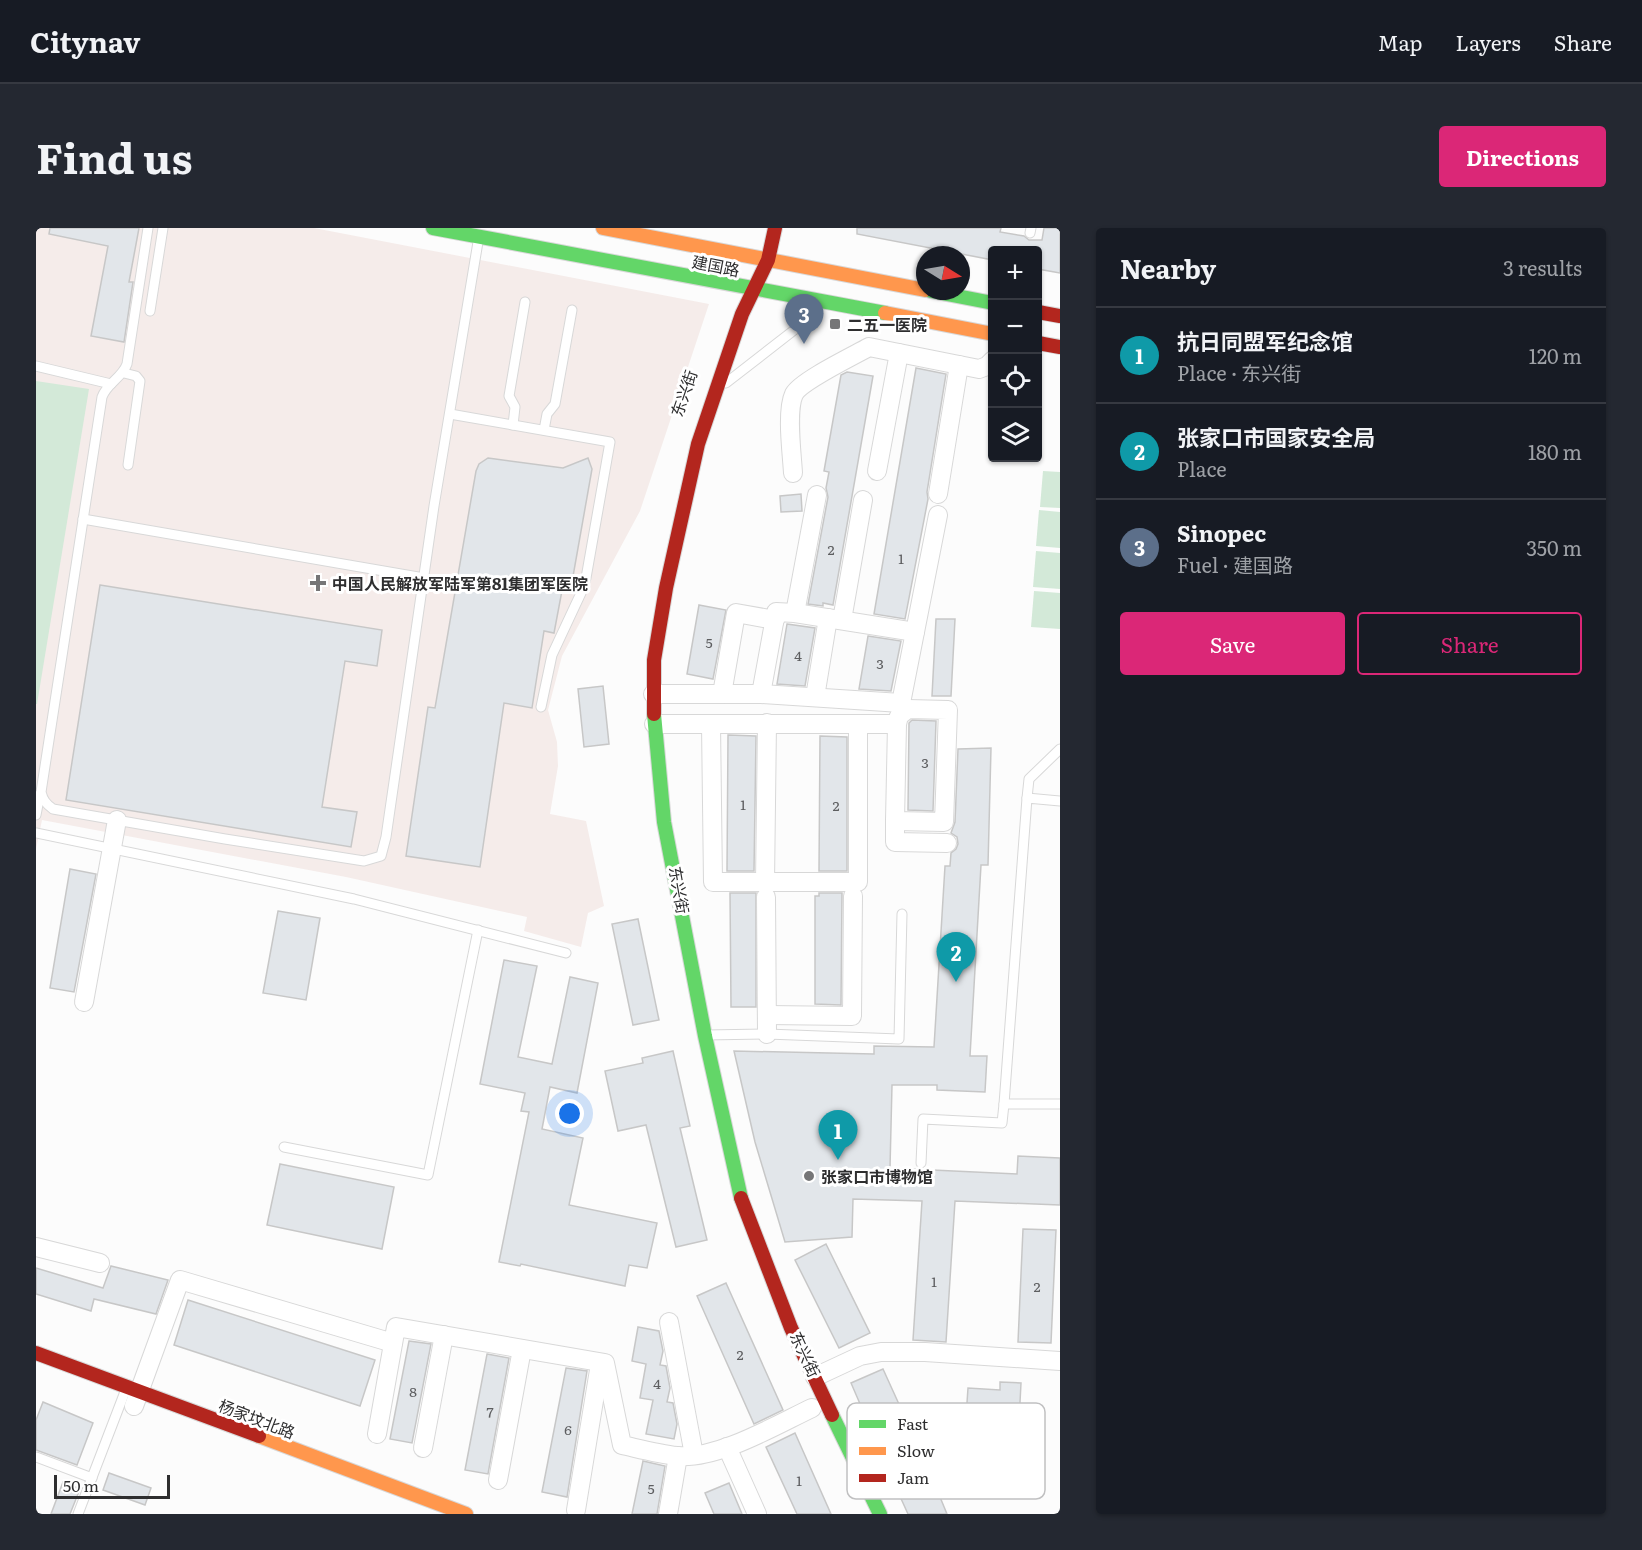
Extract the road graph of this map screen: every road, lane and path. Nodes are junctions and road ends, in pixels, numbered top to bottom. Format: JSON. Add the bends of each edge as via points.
{"nodes":[{"id":1,"x":148,"y":228,"type":"edge"},
{"id":2,"x":163,"y":228,"type":"edge"},
{"id":3,"x":433,"y":228,"type":"edge"},
{"id":4,"x":607,"y":228,"type":"edge"},
{"id":5,"x":775,"y":228,"type":"edge"},
{"id":6,"x":479,"y":237,"type":"junction"},
{"id":7,"x":768,"y":260,"type":"junction"},
{"id":8,"x":745,"y":266,"type":"junction"},
{"id":9,"x":916,"y":288,"type":"edge"},
{"id":10,"x":754,"y":289,"type":"junction"},
{"id":11,"x":807,"y":299,"type":"junction"},
{"id":12,"x":970,"y":299,"type":"edge"},
{"id":13,"x":731,"y":301,"type":"dead end"},
{"id":14,"x":525,"y":302,"type":"dead end"},
{"id":15,"x":988,"y":302,"type":"edge"},
{"id":16,"x":150,"y":310,"type":"dead end"},
{"id":17,"x":572,"y":310,"type":"dead end"},
{"id":18,"x":1042,"y":313,"type":"edge"},
{"id":19,"x":1060,"y":316,"type":"edge"},
{"id":20,"x":988,"y":333,"type":"edge"},
{"id":21,"x":1042,"y":344,"type":"edge"},
{"id":22,"x":1060,"y":347,"type":"edge"},
{"id":23,"x":899,"y":353,"type":"junction"},
{"id":24,"x":959,"y":365,"type":"junction"},
{"id":25,"x":988,"y":365,"type":"edge"},
{"id":26,"x":36,"y":366,"type":"edge"},
{"id":27,"x":124,"y":373,"type":"junction"},
{"id":28,"x":111,"y":384,"type":"junction"},
{"id":29,"x":713,"y":390,"type":"junction"},
{"id":30,"x":450,"y":414,"type":"junction"},
{"id":31,"x":513,"y":424,"type":"junction"},
{"id":32,"x":544,"y":430,"type":"junction"},
{"id":33,"x":128,"y":465,"type":"dead end"},
{"id":34,"x":878,"y":471,"type":"dead end"},
{"id":35,"x":793,"y":473,"type":"dead end"},
{"id":36,"x":938,"y":494,"type":"dead end"},
{"id":37,"x":817,"y":495,"type":"dead end"},
{"id":38,"x":863,"y":500,"type":"dead end"},
{"id":39,"x":938,"y":515,"type":"dead end"},
{"id":40,"x":83,"y":519,"type":"junction"},
{"id":41,"x":424,"y":578,"type":"junction"},
{"id":42,"x":795,"y":613,"type":"junction"},
{"id":43,"x":835,"y":619,"type":"junction"},
{"id":44,"x":775,"y":620,"type":"junction"},
{"id":45,"x":915,"y":632,"type":"junction"},
{"id":46,"x":640,"y":654,"type":"dead end"},
{"id":47,"x":653,"y":694,"type":"junction"},
{"id":48,"x":722,"y":694,"type":"junction"},
{"id":49,"x":761,"y":694,"type":"junction"},
{"id":50,"x":815,"y":697,"type":"junction"},
{"id":51,"x":541,"y":707,"type":"dead end"},
{"id":52,"x":767,"y":723,"type":"junction"},
{"id":53,"x":858,"y":723,"type":"junction"},
{"id":54,"x":654,"y":724,"type":"junction"},
{"id":55,"x":711,"y":724,"type":"junction"},
{"id":56,"x":897,"y":724,"type":"junction"},
{"id":57,"x":1060,"y":749,"type":"edge"},
{"id":58,"x":41,"y":792,"type":"junction"},
{"id":59,"x":1027,"y":798,"type":"junction"},
{"id":60,"x":1060,"y":801,"type":"edge"},
{"id":61,"x":36,"y":815,"type":"edge"},
{"id":62,"x":117,"y":820,"type":"junction"},
{"id":63,"x":895,"y":820,"type":"junction"},
{"id":64,"x":36,"y":833,"type":"edge"},
{"id":65,"x":947,"y":843,"type":"dead end"},
{"id":66,"x":112,"y":848,"type":"junction"},
{"id":67,"x":765,"y":890,"type":"junction"},
{"id":68,"x":853,"y":896,"type":"dead end"},
{"id":69,"x":902,"y":914,"type":"dead end"},
{"id":70,"x":478,"y":930,"type":"junction"},
{"id":71,"x":566,"y":953,"type":"dead end"},
{"id":72,"x":679,"y":976,"type":"dead end"},
{"id":73,"x":84,"y":1002,"type":"dead end"},
{"id":74,"x":767,"y":1015,"type":"junction"},
{"id":75,"x":767,"y":1034,"type":"junction"},
{"id":76,"x":705,"y":1036,"type":"junction"},
{"id":77,"x":1004,"y":1104,"type":"junction"},
{"id":78,"x":1060,"y":1104,"type":"edge"},
{"id":79,"x":284,"y":1147,"type":"dead end"},
{"id":80,"x":921,"y":1163,"type":"dead end"},
{"id":81,"x":36,"y":1247,"type":"edge"},
{"id":82,"x":100,"y":1263,"type":"dead end"},
{"id":83,"x":669,"y":1322,"type":"dead end"},
{"id":84,"x":444,"y":1335,"type":"junction"},
{"id":85,"x":393,"y":1343,"type":"junction"},
{"id":86,"x":522,"y":1349,"type":"junction"},
{"id":87,"x":36,"y":1353,"type":"edge"},
{"id":88,"x":1060,"y":1361,"type":"edge"},
{"id":89,"x":601,"y":1362,"type":"junction"},
{"id":90,"x":810,"y":1396,"type":"junction"},
{"id":91,"x":129,"y":1399,"type":"junction"},
{"id":92,"x":377,"y":1434,"type":"dead end"},
{"id":93,"x":727,"y":1447,"type":"junction"},
{"id":94,"x":423,"y":1448,"type":"dead end"},
{"id":95,"x":686,"y":1456,"type":"junction"},
{"id":96,"x":36,"y":1457,"type":"edge"},
{"id":97,"x":847,"y":1458,"type":"edge"},
{"id":98,"x":92,"y":1478,"type":"junction"},
{"id":99,"x":498,"y":1480,"type":"dead end"},
{"id":100,"x":871,"y":1499,"type":"edge"},
{"id":101,"x":576,"y":1510,"type":"dead end"},
{"id":102,"x":78,"y":1514,"type":"edge"},
{"id":103,"x":466,"y":1514,"type":"edge"},
{"id":104,"x":668,"y":1514,"type":"edge"},
{"id":105,"x":756,"y":1514,"type":"edge"},
{"id":106,"x":880,"y":1514,"type":"edge"}],
"edges":[{"from":1,"to":27,"type":"lane"},
{"from":2,"to":16,"type":"lane"},
{"from":3,"to":6,"type":"main road","name":"建国路"},
{"from":4,"to":8,"type":"main road","name":"建国路"},
{"from":5,"to":7,"type":"main road","name":"东兴街"},
{"from":6,"to":8,"type":"main road","name":"建国路"},
{"from":6,"to":30,"type":"lane"},
{"from":7,"to":8,"type":"main road","name":"建国路"},
{"from":7,"to":9,"type":"main road","name":"建国路"},
{"from":7,"to":10,"type":"main road","name":"东兴街"},
{"from":8,"to":10,"type":"main road","name":"建国路"},
{"from":8,"to":13,"type":"main road"},
{"from":10,"to":11,"type":"main road","name":"建国路"},
{"from":10,"to":29,"type":"main road","name":"东兴街"},
{"from":11,"to":20,"type":"main road","name":"建国路"},
{"from":11,"to":29,"type":"lane","via":[[798,327]]},
{"from":12,"to":15,"type":"main road"},
{"from":14,"to":31,"type":"lane","via":[[509,396],[515,407]]},
{"from":17,"to":32,"type":"lane","via":[[555,404],[547,414]]},
{"from":18,"to":19,"type":"main road"},
{"from":21,"to":22,"type":"main road"},
{"from":23,"to":24,"type":"street"},
{"from":23,"to":34,"type":"street"},
{"from":23,"to":35,"type":"street","via":[[869,347],[796,391],[791,408]]},
{"from":24,"to":25,"type":"street","via":[[979,369]]},
{"from":24,"to":36,"type":"street"},
{"from":26,"to":28,"type":"lane"},
{"from":27,"to":28,"type":"lane"},
{"from":27,"to":33,"type":"lane","via":[[140,381]]},
{"from":28,"to":40,"type":"lane","via":[[102,398]]},
{"from":29,"to":47,"type":"main road","name":"东兴街","via":[[666,588],[654,660]]},
{"from":30,"to":31,"type":"lane"},
{"from":30,"to":41,"type":"lane"},
{"from":31,"to":32,"type":"lane"},
{"from":32,"to":51,"type":"lane","via":[[610,441],[586,579],[552,655]]},
{"from":37,"to":42,"type":"street"},
{"from":38,"to":43,"type":"street"},
{"from":39,"to":45,"type":"street"},
{"from":40,"to":41,"type":"lane"},
{"from":40,"to":58,"type":"lane"},
{"from":41,"to":62,"type":"lane","via":[[381,856],[364,861]]},
{"from":42,"to":43,"type":"street"},
{"from":42,"to":44,"type":"street","via":[[776,612]]},
{"from":43,"to":45,"type":"street"},
{"from":43,"to":50,"type":"street"},
{"from":44,"to":48,"type":"street","via":[[736,613]]},
{"from":44,"to":49,"type":"street"},
{"from":45,"to":50,"type":"street","via":[[901,703]]},
{"from":46,"to":72,"type":"main road","name":"东兴街","via":[[641,718],[652,824]]},
{"from":47,"to":48,"type":"street"},
{"from":47,"to":54,"type":"main road","name":"东兴街"},
{"from":48,"to":49,"type":"street"},
{"from":49,"to":50,"type":"street"},
{"from":52,"to":53,"type":"street"},
{"from":52,"to":55,"type":"street"},
{"from":52,"to":67,"type":"street"},
{"from":53,"to":56,"type":"street"},
{"from":53,"to":67,"type":"street","via":[[858,882]]},
{"from":54,"to":55,"type":"street"},
{"from":54,"to":76,"type":"main road","name":"东兴街","via":[[664,822]]},
{"from":55,"to":67,"type":"street","via":[[712,882]]},
{"from":56,"to":63,"type":"street"},
{"from":56,"to":63,"type":"street","via":[[899,716],[908,709],[948,710],[944,822]]},
{"from":57,"to":59,"type":"lane","via":[[1029,779]]},
{"from":58,"to":61,"type":"lane"},
{"from":58,"to":62,"type":"lane","via":[[52,809]]},
{"from":59,"to":60,"type":"lane"},
{"from":59,"to":77,"type":"lane"},
{"from":62,"to":66,"type":"street"},
{"from":63,"to":65,"type":"street","via":[[895,842]]},
{"from":64,"to":66,"type":"lane"},
{"from":66,"to":70,"type":"lane","via":[[354,899]]},
{"from":66,"to":73,"type":"street"},
{"from":67,"to":74,"type":"street"},
{"from":68,"to":74,"type":"street","via":[[852,1016]]},
{"from":69,"to":75,"type":"lane","via":[[899,1039]]},
{"from":70,"to":71,"type":"lane"},
{"from":70,"to":79,"type":"lane","via":[[428,1174]]},
{"from":74,"to":75,"type":"street"},
{"from":75,"to":76,"type":"lane"},
{"from":76,"to":90,"type":"main road","name":"东兴街","via":[[740,1197],[791,1328]]},
{"from":77,"to":78,"type":"lane"},
{"from":77,"to":80,"type":"lane","via":[[1002,1123],[923,1119]]},
{"from":81,"to":82,"type":"street"},
{"from":83,"to":95,"type":"street"},
{"from":84,"to":85,"type":"street","via":[[396,1327]]},
{"from":84,"to":86,"type":"street"},
{"from":84,"to":94,"type":"street"},
{"from":85,"to":91,"type":"street","via":[[180,1280]]},
{"from":85,"to":92,"type":"street"},
{"from":86,"to":89,"type":"street"},
{"from":86,"to":99,"type":"street"},
{"from":87,"to":91,"type":"main road","name":"杨家坟北路"},
{"from":88,"to":90,"type":"street","via":[[881,1352],[860,1356]]},
{"from":89,"to":95,"type":"street","via":[[605,1363],[622,1445]]},
{"from":89,"to":101,"type":"street"},
{"from":90,"to":93,"type":"street"},
{"from":90,"to":97,"type":"main road","name":"东兴街"},
{"from":91,"to":98,"type":"lane"},
{"from":91,"to":103,"type":"main road","name":"杨家坟北路"},
{"from":93,"to":95,"type":"street"},
{"from":93,"to":105,"type":"street"},
{"from":95,"to":104,"type":"street"},
{"from":96,"to":98,"type":"lane"},
{"from":98,"to":102,"type":"lane"},
{"from":100,"to":106,"type":"main road","name":"东兴街"}]}
